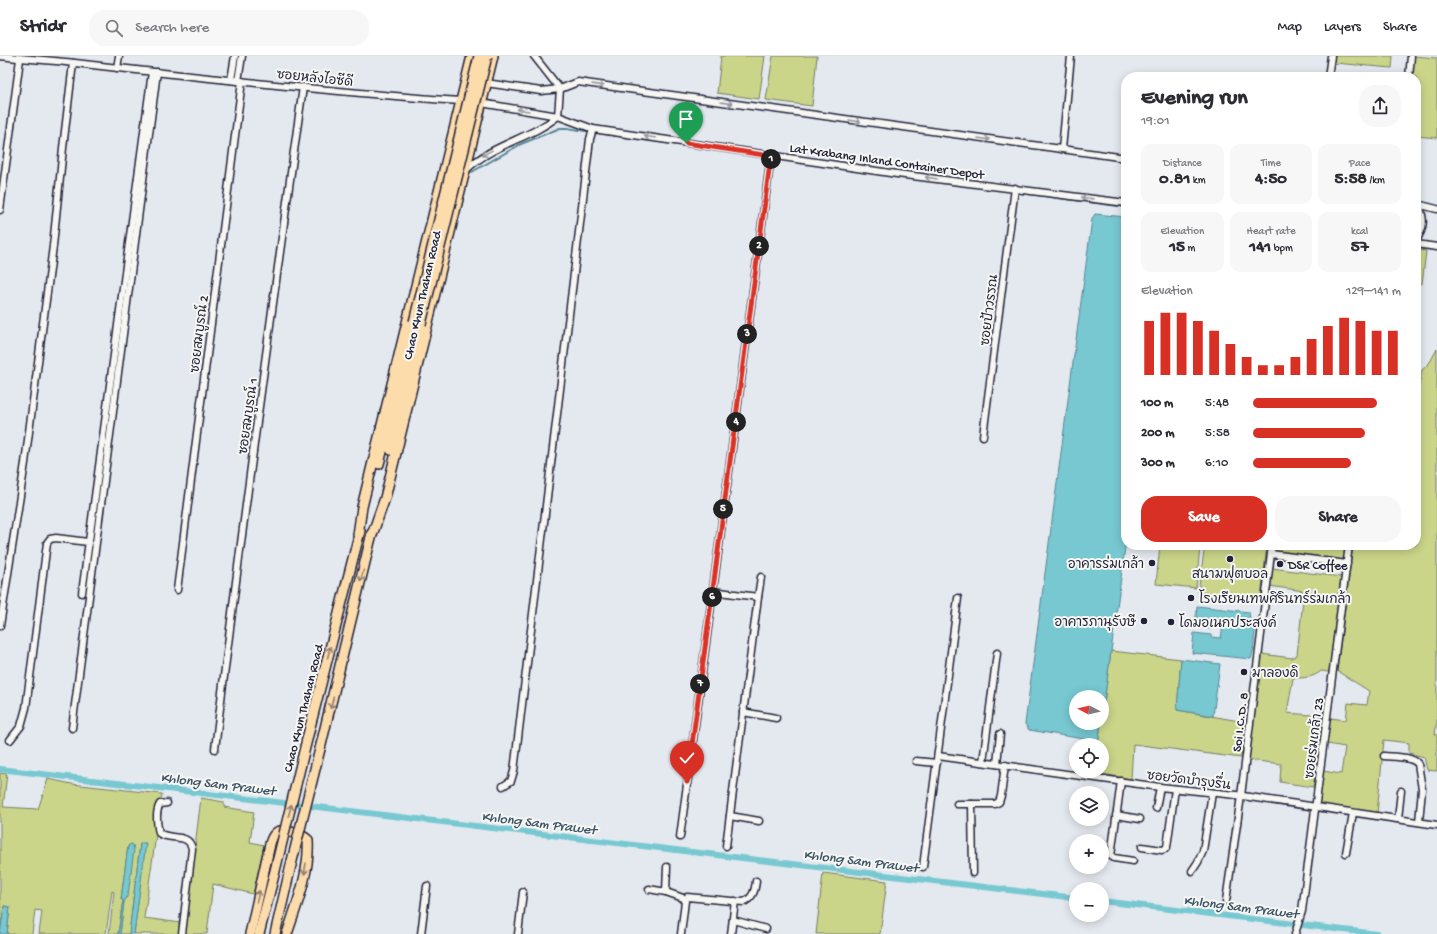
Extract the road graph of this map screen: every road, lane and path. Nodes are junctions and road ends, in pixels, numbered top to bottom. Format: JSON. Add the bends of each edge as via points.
{"nodes":[{"id":1,"x":0,"y":56,"type":"edge"},
{"id":2,"x":119,"y":56,"type":"edge"},
{"id":3,"x":235,"y":56,"type":"edge"},
{"id":4,"x":242,"y":56,"type":"edge"},
{"id":5,"x":472,"y":56,"type":"edge"},
{"id":6,"x":479,"y":56,"type":"edge"},
{"id":7,"x":487,"y":56,"type":"edge"},
{"id":8,"x":493,"y":56,"type":"edge"},
{"id":9,"x":534,"y":56,"type":"edge"},
{"id":10,"x":1071,"y":56,"type":"edge"},
{"id":11,"x":1331,"y":56,"type":"edge"},
{"id":12,"x":1411,"y":56,"type":"edge"},
{"id":13,"x":20,"y":59,"type":"junction"},
{"id":14,"x":74,"y":63,"type":"junction"},
{"id":15,"x":117,"y":68,"type":"junction"},
{"id":16,"x":154,"y":72,"type":"junction"},
{"id":17,"x":1329,"y":72,"type":"edge"},
{"id":18,"x":1409,"y":72,"type":"edge"},
{"id":19,"x":237,"y":81,"type":"junction"},
{"id":20,"x":466,"y":81,"type":"junction"},
{"id":21,"x":486,"y":83,"type":"junction"},
{"id":22,"x":303,"y":87,"type":"junction"},
{"id":23,"x":560,"y":89,"type":"junction"},
{"id":24,"x":461,"y":100,"type":"junction"},
{"id":25,"x":481,"y":103,"type":"junction"},
{"id":26,"x":558,"y":116,"type":"junction"},
{"id":27,"x":593,"y":129,"type":"junction"},
{"id":28,"x":1062,"y":149,"type":"junction"},
{"id":29,"x":771,"y":156,"type":"junction"},
{"id":30,"x":1121,"y":157,"type":"edge"},
{"id":31,"x":463,"y":173,"type":"junction"},
{"id":32,"x":1015,"y":188,"type":"junction"},
{"id":33,"x":1121,"y":202,"type":"edge"},
{"id":34,"x":1421,"y":205,"type":"edge"},
{"id":35,"x":1437,"y":209,"type":"edge"},
{"id":36,"x":0,"y":210,"type":"edge"},
{"id":37,"x":1421,"y":211,"type":"edge"},
{"id":38,"x":1421,"y":231,"type":"edge"},
{"id":39,"x":1421,"y":245,"type":"edge"},
{"id":40,"x":1437,"y":247,"type":"edge"},
{"id":41,"x":417,"y":323,"type":"junction"},
{"id":42,"x":983,"y":436,"type":"dead end"},
{"id":43,"x":358,"y":535,"type":"junction"},
{"id":44,"x":371,"y":538,"type":"junction"},
{"id":45,"x":88,"y":542,"type":"junction"},
{"id":46,"x":1271,"y":550,"type":"edge"},
{"id":47,"x":1348,"y":550,"type":"edge"},
{"id":48,"x":1270,"y":554,"type":"junction"},
{"id":49,"x":1347,"y":564,"type":"junction"},
{"id":50,"x":762,"y":577,"type":"dead end"},
{"id":51,"x":177,"y":590,"type":"dead end"},
{"id":52,"x":712,"y":591,"type":"junction"},
{"id":53,"x":82,"y":592,"type":"dead end"},
{"id":54,"x":758,"y":597,"type":"junction"},
{"id":55,"x":958,"y":598,"type":"dead end"},
{"id":56,"x":0,"y":626,"type":"edge"},
{"id":57,"x":997,"y":653,"type":"dead end"},
{"id":58,"x":743,"y":712,"type":"junction"},
{"id":59,"x":776,"y":718,"type":"dead end"},
{"id":60,"x":72,"y":728,"type":"dead end"},
{"id":61,"x":1000,"y":734,"type":"dead end"},
{"id":62,"x":10,"y":740,"type":"dead end"},
{"id":63,"x":215,"y":749,"type":"dead end"},
{"id":64,"x":938,"y":756,"type":"junction"},
{"id":65,"x":1384,"y":756,"type":"dead end"},
{"id":66,"x":916,"y":761,"type":"dead end"},
{"id":67,"x":983,"y":762,"type":"junction"},
{"id":68,"x":937,"y":764,"type":"junction"},
{"id":69,"x":997,"y":764,"type":"junction"},
{"id":70,"x":1005,"y":766,"type":"junction"},
{"id":71,"x":1121,"y":782,"type":"junction"},
{"id":72,"x":503,"y":786,"type":"dead end"},
{"id":73,"x":1160,"y":787,"type":"junction"},
{"id":74,"x":1175,"y":789,"type":"junction"},
{"id":75,"x":1401,"y":791,"type":"dead end"},
{"id":76,"x":1212,"y":793,"type":"junction"},
{"id":77,"x":1241,"y":796,"type":"junction"},
{"id":78,"x":167,"y":803,"type":"dead end"},
{"id":79,"x":957,"y":804,"type":"dead end"},
{"id":80,"x":972,"y":804,"type":"junction"},
{"id":81,"x":1315,"y":807,"type":"junction"},
{"id":82,"x":1156,"y":808,"type":"dead end"},
{"id":83,"x":1353,"y":813,"type":"junction"},
{"id":84,"x":1116,"y":815,"type":"junction"},
{"id":85,"x":730,"y":816,"type":"junction"},
{"id":86,"x":1140,"y":819,"type":"dead end"},
{"id":87,"x":1398,"y":819,"type":"junction"},
{"id":88,"x":759,"y":821,"type":"dead end"},
{"id":89,"x":1419,"y":822,"type":"junction"},
{"id":90,"x":1437,"y":825,"type":"edge"},
{"id":91,"x":680,"y":837,"type":"dead end"},
{"id":92,"x":726,"y":846,"type":"dead end"},
{"id":93,"x":1142,"y":847,"type":"dead end"},
{"id":94,"x":1346,"y":853,"type":"dead end"},
{"id":95,"x":1133,"y":860,"type":"dead end"},
{"id":96,"x":667,"y":867,"type":"dead end"},
{"id":97,"x":923,"y":867,"type":"dead end"},
{"id":98,"x":1192,"y":871,"type":"dead end"},
{"id":99,"x":973,"y":873,"type":"dead end"},
{"id":100,"x":756,"y":881,"type":"dead end"},
{"id":101,"x":427,"y":886,"type":"dead end"},
{"id":102,"x":649,"y":889,"type":"dead end"},
{"id":103,"x":523,"y":892,"type":"dead end"},
{"id":104,"x":666,"y":892,"type":"junction"},
{"id":105,"x":686,"y":899,"type":"junction"},
{"id":106,"x":735,"y":901,"type":"junction"},
{"id":107,"x":1226,"y":901,"type":"dead end"},
{"id":108,"x":733,"y":920,"type":"junction"},
{"id":109,"x":766,"y":929,"type":"dead end"},
{"id":110,"x":1295,"y":932,"type":"edge"},
{"id":111,"x":182,"y":934,"type":"edge"},
{"id":112,"x":250,"y":934,"type":"edge"},
{"id":113,"x":259,"y":934,"type":"edge"},
{"id":114,"x":275,"y":934,"type":"edge"},
{"id":115,"x":288,"y":934,"type":"edge"},
{"id":116,"x":421,"y":934,"type":"edge"},
{"id":117,"x":518,"y":934,"type":"edge"},
{"id":118,"x":681,"y":934,"type":"edge"},
{"id":119,"x":731,"y":934,"type":"edge"}],
"edges":[{"from":1,"to":13,"type":"street","name":"ซอยหลังไอซีดี"},
{"from":2,"to":15,"type":"street"},
{"from":3,"to":19,"type":"street"},
{"from":4,"to":19,"type":"street"},
{"from":5,"to":20,"type":"main road","name":"Chao Khun Thahan Road"},
{"from":6,"to":41,"type":"main road","name":"Chao Khun Thahan Road","bridge":true},
{"from":7,"to":41,"type":"main road","name":"Chao Khun Thahan Road","bridge":true},
{"from":8,"to":21,"type":"main road","name":"Chao Khun Thahan Road"},
{"from":9,"to":23,"type":"street"},
{"from":10,"to":28,"type":"street"},
{"from":11,"to":17,"type":"street"},
{"from":12,"to":18,"type":"street"},
{"from":13,"to":14,"type":"street","name":"ซอยหลังไอซีดี"},
{"from":13,"to":36,"type":"street"},
{"from":14,"to":15,"type":"street","name":"ซอยหลังไอซีดี"},
{"from":14,"to":56,"type":"street","via":[[25,463]]},
{"from":15,"to":16,"type":"street","name":"ซอยหลังไอซีดี"},
{"from":16,"to":19,"type":"street","name":"ซอยหลังไอซีดี"},
{"from":16,"to":45,"type":"street"},
{"from":16,"to":60,"type":"street"},
{"from":19,"to":22,"type":"street","name":"ซอยหลังไอซีดี"},
{"from":19,"to":51,"type":"street","name":"ซอยสมบูรณ์ 2"},
{"from":20,"to":21,"type":"main road"},
{"from":20,"to":24,"type":"main road","name":"Chao Khun Thahan Road"},
{"from":21,"to":23,"type":"street","via":[[541,91]]},
{"from":21,"to":25,"type":"main road","name":"Chao Khun Thahan Road"},
{"from":22,"to":24,"type":"street","name":"ซอยหลังไอซีดี"},
{"from":22,"to":63,"type":"street","name":"ซอยสมบูรณ์ 1","via":[[243,518]]},
{"from":23,"to":26,"type":"street"},
{"from":23,"to":28,"type":"street","one_way":true,"via":[[578,82]]},
{"from":24,"to":25,"type":"main road"},
{"from":24,"to":43,"type":"main road","name":"Chao Khun Thahan Road","via":[[362,508]]},
{"from":26,"to":25,"type":"street","name":"Lat Krabang Inland Container Depot","one_way":true},
{"from":25,"to":31,"type":"main road","name":"Chao Khun Thahan Road"},
{"from":26,"to":27,"type":"street","name":"Lat Krabang Inland Container Depot"},
{"from":26,"to":31,"type":"street","one_way":true,"via":[[538,130],[480,157]]},
{"from":29,"to":27,"type":"street","name":"Lat Krabang Inland Container Depot","one_way":true},
{"from":27,"to":72,"type":"street","via":[[514,771],[511,781]]},
{"from":28,"to":30,"type":"street"},
{"from":32,"to":29,"type":"street","name":"Lat Krabang Inland Container Depot","one_way":true},
{"from":29,"to":52,"type":"street"},
{"from":31,"to":44,"type":"main road","name":"Chao Khun Thahan Road","via":[[385,498]]},
{"from":33,"to":32,"type":"street","name":"Lat Krabang Inland Container Depot","one_way":true},
{"from":32,"to":42,"type":"street","name":"ซอยป้าวรรณ"},
{"from":34,"to":35,"type":"street"},
{"from":37,"to":38,"type":"street"},
{"from":39,"to":40,"type":"street"},
{"from":41,"to":43,"type":"main road","name":"Chao Khun Thahan Road"},
{"from":41,"to":44,"type":"main road","name":"Chao Khun Thahan Road"},
{"from":113,"to":43,"type":"main road","name":"Chao Khun Thahan Road","one_way":true,"bridge":true},
{"from":44,"to":114,"type":"main road","name":"Chao Khun Thahan Road","one_way":true,"bridge":true},
{"from":45,"to":53,"type":"street"},
{"from":45,"to":62,"type":"street","via":[[56,538],[50,539],[47,543],[26,708],[21,726]]},
{"from":46,"to":48,"type":"street","name":"Soi I.C.D. 8"},
{"from":47,"to":49,"type":"street","name":"ซอยร่มเกล้า 23"},
{"from":48,"to":49,"type":"street"},
{"from":48,"to":77,"type":"street","name":"Soi I.C.D. 8"},
{"from":49,"to":81,"type":"street","name":"ซอยร่มเกล้า 23"},
{"from":50,"to":54,"type":"street"},
{"from":52,"to":54,"type":"street"},
{"from":52,"to":91,"type":"street"},
{"from":54,"to":58,"type":"street"},
{"from":55,"to":64,"type":"street"},
{"from":57,"to":67,"type":"street"},
{"from":58,"to":59,"type":"street"},
{"from":58,"to":85,"type":"street"},
{"from":61,"to":69,"type":"street"},
{"from":64,"to":67,"type":"street","name":"ซอยวัดบำรุงรื่น"},
{"from":64,"to":68,"type":"street"},
{"from":65,"to":89,"type":"street","via":[[1412,759],[1418,764],[1422,789]]},
{"from":66,"to":68,"type":"street"},
{"from":67,"to":69,"type":"street","name":"ซอยวัดบำรุงรื่น"},
{"from":68,"to":97,"type":"street"},
{"from":69,"to":70,"type":"street","name":"ซอยวัดบำรุงรื่น"},
{"from":70,"to":71,"type":"street","name":"ซอยวัดบำรุงรื่น"},
{"from":70,"to":80,"type":"street","via":[[999,802]]},
{"from":71,"to":73,"type":"street","name":"ซอยวัดบำรุงรื่น"},
{"from":71,"to":84,"type":"street"},
{"from":73,"to":74,"type":"street","name":"ซอยวัดบำรุงรื่น"},
{"from":73,"to":82,"type":"street"},
{"from":74,"to":76,"type":"street","name":"ซอยวัดบำรุงรื่น"},
{"from":74,"to":93,"type":"street","via":[[1165,849]]},
{"from":75,"to":87,"type":"street"},
{"from":76,"to":77,"type":"street","name":"ซอยวัดบำรุงรื่น"},
{"from":76,"to":98,"type":"street","via":[[1203,851]]},
{"from":77,"to":81,"type":"street","name":"ซอยวัดบำรุงรื่น"},
{"from":77,"to":107,"type":"street","name":"Soi I.C.D. 8"},
{"from":78,"to":111,"type":"street","via":[[160,804],[158,808],[159,833],[187,839],[192,849]]},
{"from":79,"to":80,"type":"street"},
{"from":80,"to":99,"type":"street"},
{"from":81,"to":83,"type":"street","name":"ซอยวัดบำรุงรื่น"},
{"from":81,"to":110,"type":"street","name":"ซอยร่มเกล้า 23","via":[[1302,911]]},
{"from":83,"to":87,"type":"street","name":"ซอยวัดบำรุงรื่น"},
{"from":83,"to":94,"type":"street"},
{"from":84,"to":86,"type":"street"},
{"from":84,"to":95,"type":"street","via":[[1111,856]]},
{"from":85,"to":88,"type":"street"},
{"from":85,"to":92,"type":"street"},
{"from":87,"to":89,"type":"street","name":"ซอยวัดบำรุงรื่น"},
{"from":89,"to":90,"type":"street","name":"ซอยวัดบำรุงรื่น"},
{"from":96,"to":104,"type":"street"},
{"from":100,"to":106,"type":"street","via":[[750,899],[743,902]]},
{"from":101,"to":116,"type":"street"},
{"from":102,"to":104,"type":"street"},
{"from":103,"to":117,"type":"street"},
{"from":104,"to":105,"type":"street"},
{"from":105,"to":106,"type":"street","via":[[689,896]]},
{"from":105,"to":118,"type":"street"},
{"from":106,"to":108,"type":"street"},
{"from":108,"to":109,"type":"street"},
{"from":108,"to":119,"type":"street"},
{"from":112,"to":115,"type":"main road","one_way":true,"via":[[272,837],[281,830],[304,836],[308,840],[306,868]]}]}
